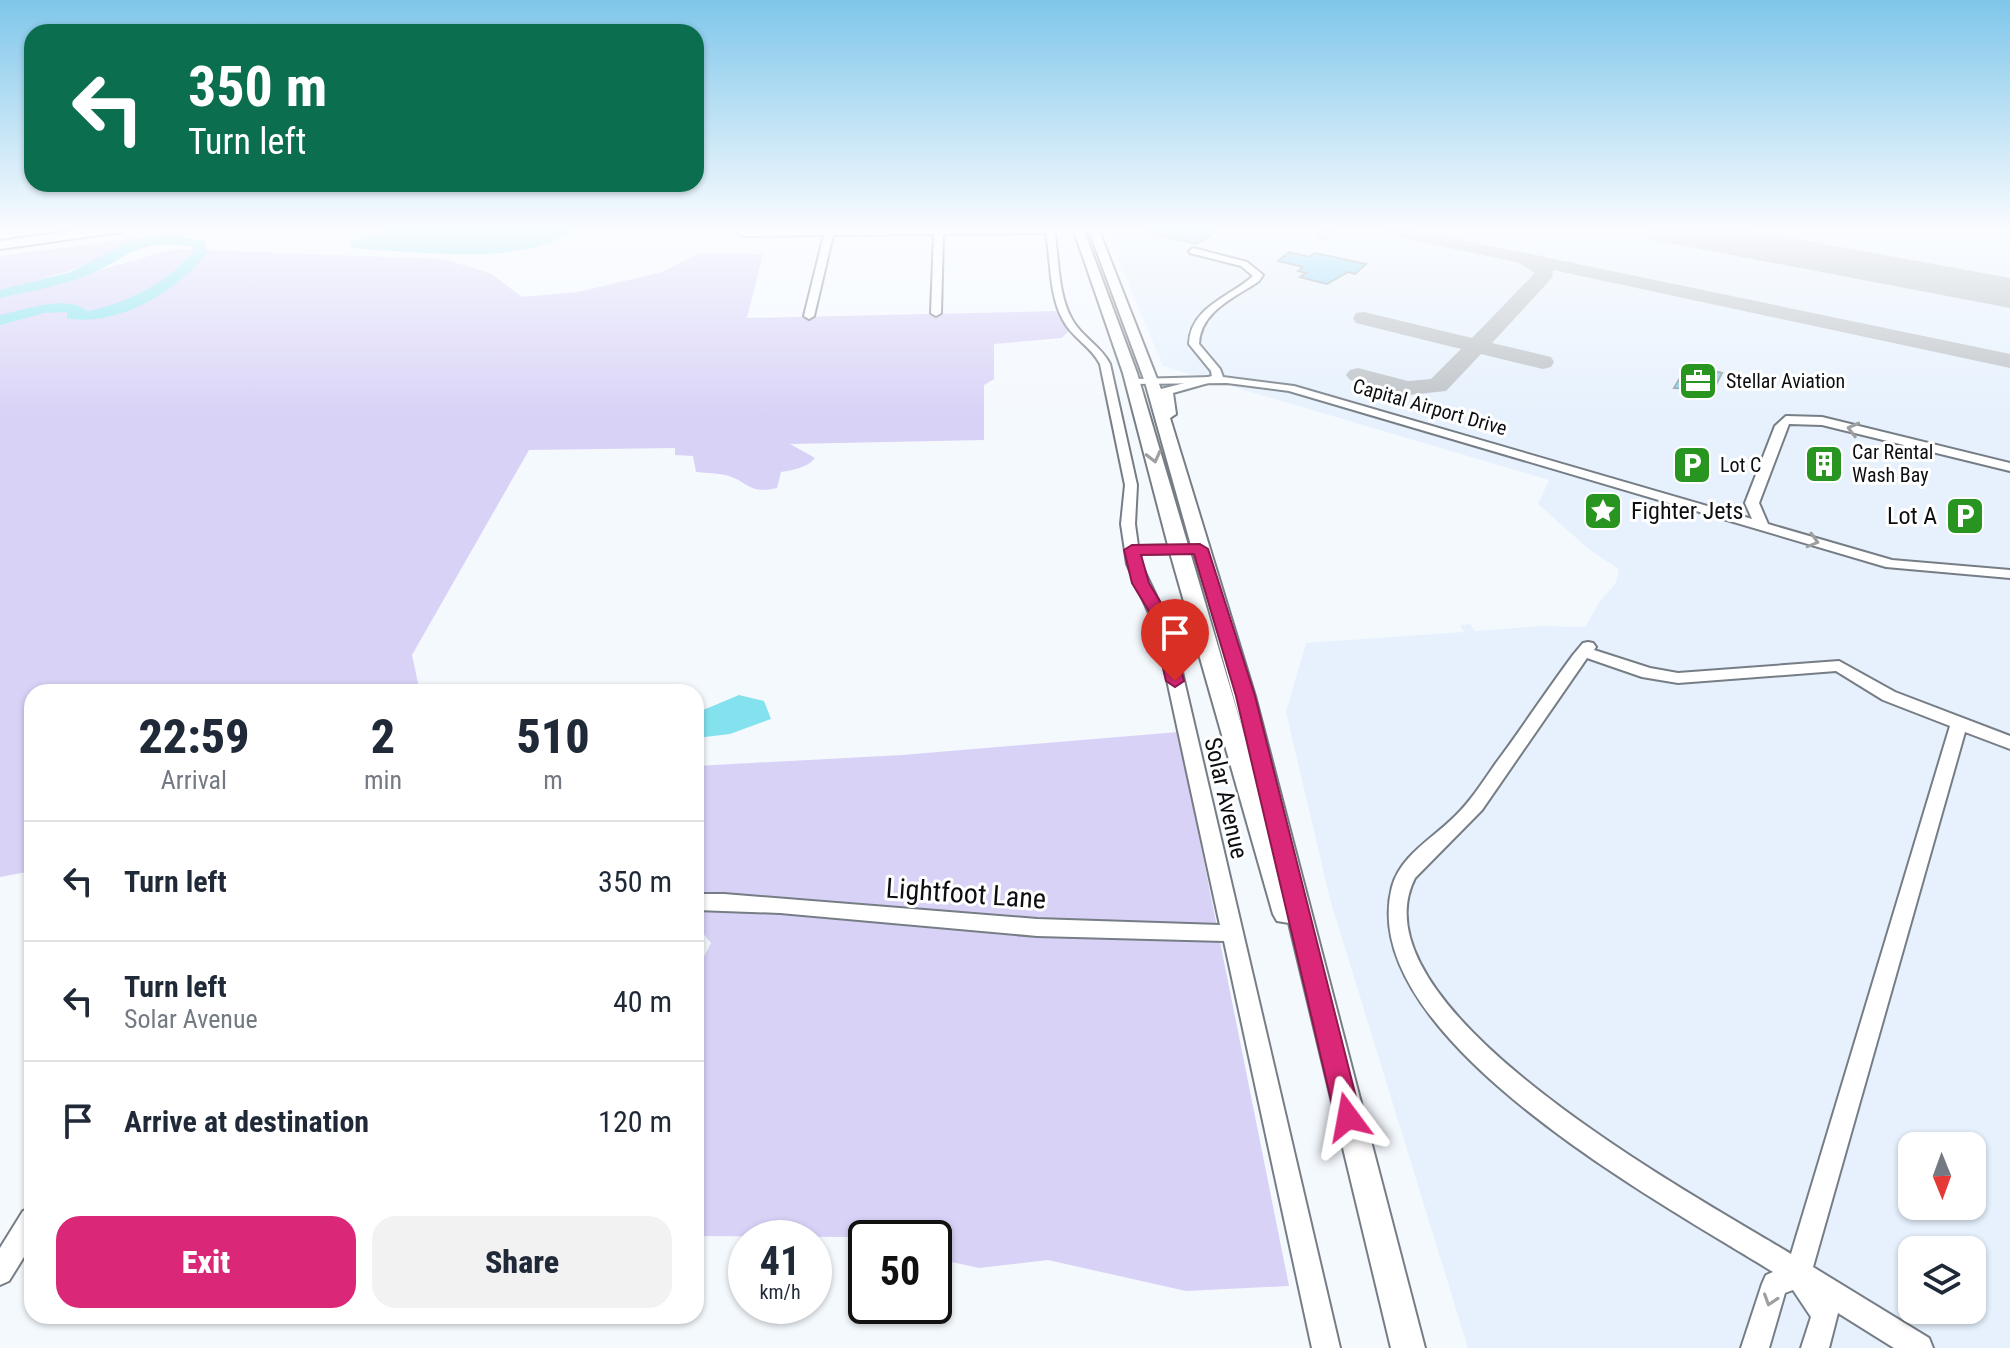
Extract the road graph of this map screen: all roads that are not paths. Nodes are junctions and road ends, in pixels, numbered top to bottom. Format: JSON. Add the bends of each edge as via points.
{"nodes":[{"id":1,"x":815,"y":291,"type":"edge"},
{"id":2,"x":937,"y":291,"type":"edge"},
{"id":3,"x":1061,"y":291,"type":"edge"},
{"id":4,"x":1100,"y":291,"type":"edge"},
{"id":5,"x":1117,"y":291,"type":"edge"},
{"id":6,"x":1239,"y":291,"type":"edge"},
{"id":7,"x":936,"y":313,"type":"dead end"},
{"id":8,"x":809,"y":316,"type":"dead end"},
{"id":9,"x":1142,"y":358,"type":"junction"},
{"id":10,"x":1215,"y":380,"type":"junction"},
{"id":11,"x":1133,"y":382,"type":"junction"},
{"id":12,"x":1152,"y":382,"type":"junction"},
{"id":13,"x":1175,"y":457,"type":"junction"},
{"id":14,"x":2010,"y":467,"type":"edge"},
{"id":15,"x":1752,"y":503,"type":"junction"},
{"id":16,"x":1711,"y":509,"type":"junction"},
{"id":17,"x":1762,"y":526,"type":"junction"},
{"id":18,"x":1189,"y":549,"type":"junction"},
{"id":19,"x":1132,"y":550,"type":"junction"},
{"id":20,"x":2010,"y":574,"type":"edge"},
{"id":21,"x":1959,"y":724,"type":"junction"},
{"id":22,"x":2010,"y":743,"type":"edge"},
{"id":23,"x":704,"y":902,"type":"edge"},
{"id":24,"x":1232,"y":933,"type":"junction"},
{"id":25,"x":24,"y":1233,"type":"edge"},
{"id":26,"x":0,"y":1272,"type":"edge"},
{"id":27,"x":1798,"y":1274,"type":"junction"},
{"id":28,"x":1326,"y":1348,"type":"edge"},
{"id":29,"x":1408,"y":1348,"type":"edge"},
{"id":30,"x":1755,"y":1348,"type":"edge"},
{"id":31,"x":1815,"y":1348,"type":"edge"},
{"id":32,"x":1919,"y":1348,"type":"edge"}],
"edges":[{"from":1,"to":8,"type":"street"},
{"from":2,"to":7,"type":"street"},
{"from":3,"to":19,"type":"street","name":"Solar Avenue","via":[[1065,315],[1105,364],[1131,485]]},
{"from":4,"to":11,"type":"main road"},
{"from":5,"to":9,"type":"main road"},
{"from":6,"to":10,"type":"street","via":[[1196,326],[1194,344],[1216,371]]},
{"from":9,"to":10,"type":"main road","via":[[1163,373]]},
{"from":9,"to":12,"type":"main road"},
{"from":10,"to":12,"type":"street","name":"Capital Airport Drive"},
{"from":10,"to":13,"type":"main road","via":[[1165,393],[1177,440]]},
{"from":10,"to":16,"type":"street","name":"Capital Airport Drive","via":[[1290,388]]},
{"from":11,"to":12,"type":"street","name":"Capital Airport Drive"},
{"from":11,"to":18,"type":"main road","one_way":true},
{"from":12,"to":13,"type":"main road"},
{"from":13,"to":18,"type":"main road"},
{"from":14,"to":15,"type":"street","one_way":true,"via":[[1794,418],[1781,426]]},
{"from":15,"to":16,"type":"street","name":"Capital Airport Drive"},
{"from":15,"to":17,"type":"street"},
{"from":16,"to":17,"type":"street","name":"Capital Airport Drive"},
{"from":17,"to":20,"type":"street","name":"Capital Airport Drive","one_way":true,"via":[[1891,564]]},
{"from":18,"to":19,"type":"street"},
{"from":18,"to":29,"type":"main road"},
{"from":19,"to":24,"type":"street","name":"Solar Avenue","via":[[1140,583],[1164,629]]},
{"from":21,"to":22,"type":"street"},
{"from":21,"to":27,"type":"street"},
{"from":21,"to":27,"type":"street","via":[[1889,696],[1839,666],[1678,678],[1586,650],[1469,815],[1409,871],[1401,887],[1397,914],[1417,977],[1444,1015],[1529,1098],[1598,1152]]},
{"from":23,"to":24,"type":"street","name":"Lightfoot Lane","via":[[1047,927]]},
{"from":24,"to":28,"type":"street","name":"Solar Avenue"},
{"from":25,"to":26,"type":"street"},
{"from":27,"to":30,"type":"street","one_way":true,"via":[[1775,1284]]},
{"from":27,"to":31,"type":"street","via":[[1825,1314]]},
{"from":27,"to":32,"type":"street"}]}
